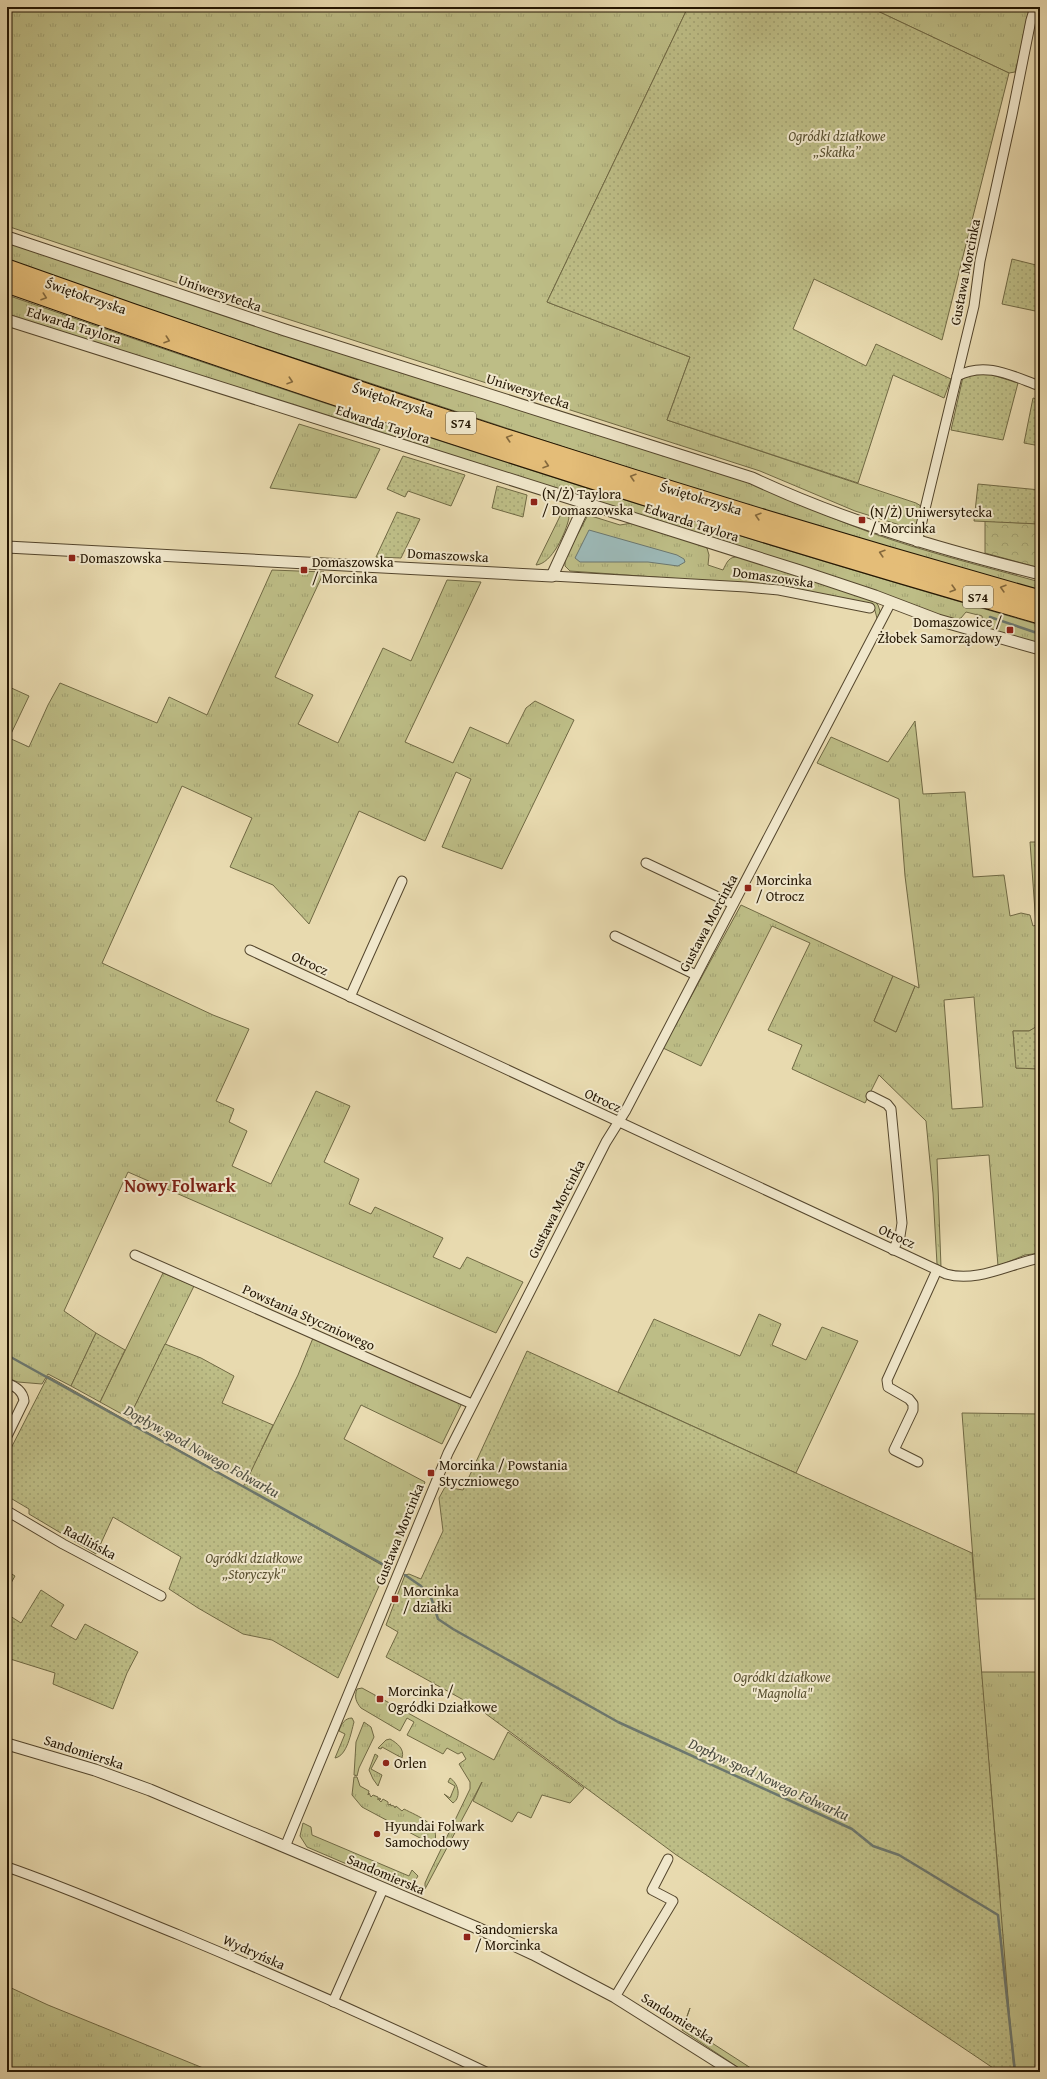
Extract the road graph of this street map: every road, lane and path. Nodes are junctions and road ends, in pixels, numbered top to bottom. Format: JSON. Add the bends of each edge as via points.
{"nodes":[{"id":1,"x":1035,"y":7,"type":"edge"},
{"id":2,"x":7,"y":237,"type":"edge"},
{"id":3,"x":7,"y":268,"type":"edge"},
{"id":4,"x":7,"y":284,"type":"edge"},
{"id":5,"x":7,"y":320,"type":"edge"},
{"id":6,"x":957,"y":376,"type":"junction"},
{"id":7,"x":1040,"y":386,"type":"edge"},
{"id":8,"x":584,"y":504,"type":"junction"},
{"id":9,"x":917,"y":542,"type":"junction"},
{"id":10,"x":7,"y":547,"type":"edge"},
{"id":11,"x":917,"y":571,"type":"junction"},
{"id":12,"x":1040,"y":574,"type":"edge"},
{"id":13,"x":552,"y":576,"type":"junction"},
{"id":14,"x":1040,"y":599,"type":"edge"},
{"id":15,"x":892,"y":602,"type":"junction"},
{"id":16,"x":870,"y":608,"type":"dead end"},
{"id":17,"x":1040,"y":615,"type":"edge"},
{"id":18,"x":1040,"y":649,"type":"edge"},
{"id":19,"x":646,"y":864,"type":"dead end"},
{"id":20,"x":402,"y":880,"type":"dead end"},
{"id":21,"x":733,"y":904,"type":"junction"},
{"id":22,"x":615,"y":936,"type":"dead end"},
{"id":23,"x":250,"y":950,"type":"dead end"},
{"id":24,"x":696,"y":975,"type":"junction"},
{"id":25,"x":350,"y":997,"type":"junction"},
{"id":26,"x":871,"y":1096,"type":"dead end"},
{"id":27,"x":618,"y":1122,"type":"junction"},
{"id":28,"x":893,"y":1250,"type":"junction"},
{"id":29,"x":135,"y":1255,"type":"dead end"},
{"id":30,"x":1040,"y":1258,"type":"edge"},
{"id":31,"x":942,"y":1272,"type":"junction"},
{"id":32,"x":7,"y":1383,"type":"edge"},
{"id":33,"x":472,"y":1404,"type":"junction"},
{"id":34,"x":7,"y":1436,"type":"edge"},
{"id":35,"x":918,"y":1462,"type":"dead end"},
{"id":36,"x":7,"y":1511,"type":"edge"},
{"id":37,"x":161,"y":1596,"type":"dead end"},
{"id":38,"x":7,"y":1744,"type":"edge"},
{"id":39,"x":285,"y":1847,"type":"junction"},
{"id":40,"x":668,"y":1859,"type":"dead end"},
{"id":41,"x":7,"y":1867,"type":"edge"},
{"id":42,"x":383,"y":1889,"type":"junction"},
{"id":43,"x":615,"y":1997,"type":"junction"},
{"id":44,"x":333,"y":2002,"type":"junction"},
{"id":45,"x":486,"y":2072,"type":"edge"},
{"id":46,"x":734,"y":2072,"type":"edge"}],
"edges":[{"from":1,"to":6,"type":"street","name":"Gustawa Morcinka","via":[[980,261],[974,306]]},
{"from":2,"to":9,"type":"street","name":"Uniwersytecka","via":[[277,328],[752,478],[822,509]]},
{"from":11,"to":3,"type":"highway","name":"Świętokrzyska","number":"S74","one_way":true,"via":[[250,353]]},
{"from":4,"to":11,"type":"highway","name":"Świętokrzyska","number":"S74","one_way":true,"via":[[244,366],[636,494]]},
{"from":5,"to":8,"type":"street","name":"Edwarda Taylora"},
{"from":6,"to":7,"type":"street","via":[[968,370],[991,369]]},
{"from":6,"to":9,"type":"street","name":"Gustawa Morcinka"},
{"from":8,"to":13,"type":"street"},
{"from":8,"to":15,"type":"street","name":"Edwarda Taylora"},
{"from":9,"to":12,"type":"street","name":"Uniwersytecka"},
{"from":10,"to":13,"type":"street","name":"Domaszowska"},
{"from":14,"to":11,"type":"highway","number":"S74","one_way":true},
{"from":11,"to":17,"type":"highway","number":"S74","one_way":true},
{"from":13,"to":16,"type":"street","name":"Domaszowska","via":[[779,590]]},
{"from":15,"to":18,"type":"street","name":"Edwarda Taylora","via":[[951,624]]},
{"from":15,"to":21,"type":"street","name":"Gustawa Morcinka"},
{"from":19,"to":21,"type":"street"},
{"from":20,"to":25,"type":"street"},
{"from":21,"to":24,"type":"street","name":"Gustawa Morcinka"},
{"from":22,"to":24,"type":"street"},
{"from":23,"to":25,"type":"street","name":"Otrocz"},
{"from":24,"to":27,"type":"street","name":"Gustawa Morcinka"},
{"from":25,"to":27,"type":"street","name":"Otrocz"},
{"from":26,"to":28,"type":"street","via":[[887,1104],[891,1109],[902,1223],[900,1236]]},
{"from":27,"to":28,"type":"street","name":"Otrocz"},
{"from":27,"to":33,"type":"street","name":"Gustawa Morcinka"},
{"from":28,"to":31,"type":"street","name":"Otrocz"},
{"from":29,"to":33,"type":"street","name":"Powstania Styczniowego"},
{"from":30,"to":31,"type":"street","name":"Otrocz","via":[[989,1274],[970,1277]]},
{"from":31,"to":35,"type":"street","via":[[887,1380],[888,1387],[913,1404],[894,1450]]},
{"from":32,"to":34,"type":"street","via":[[20,1390],[24,1401]]},
{"from":33,"to":39,"type":"street","name":"Gustawa Morcinka","via":[[442,1467]]},
{"from":36,"to":37,"type":"street","name":"Radlińska"},
{"from":38,"to":39,"type":"street","name":"Sandomierska","via":[[121,1779]]},
{"from":39,"to":42,"type":"street","name":"Sandomierska"},
{"from":40,"to":43,"type":"street","via":[[652,1890],[673,1902]]},
{"from":41,"to":44,"type":"street","name":"Wydryńska","via":[[67,1889]]},
{"from":42,"to":43,"type":"street","name":"Sandomierska","via":[[502,1940]]},
{"from":42,"to":44,"type":"street"},
{"from":43,"to":46,"type":"street","name":"Sandomierska"},
{"from":44,"to":45,"type":"street","name":"Wydryńska"}]}
